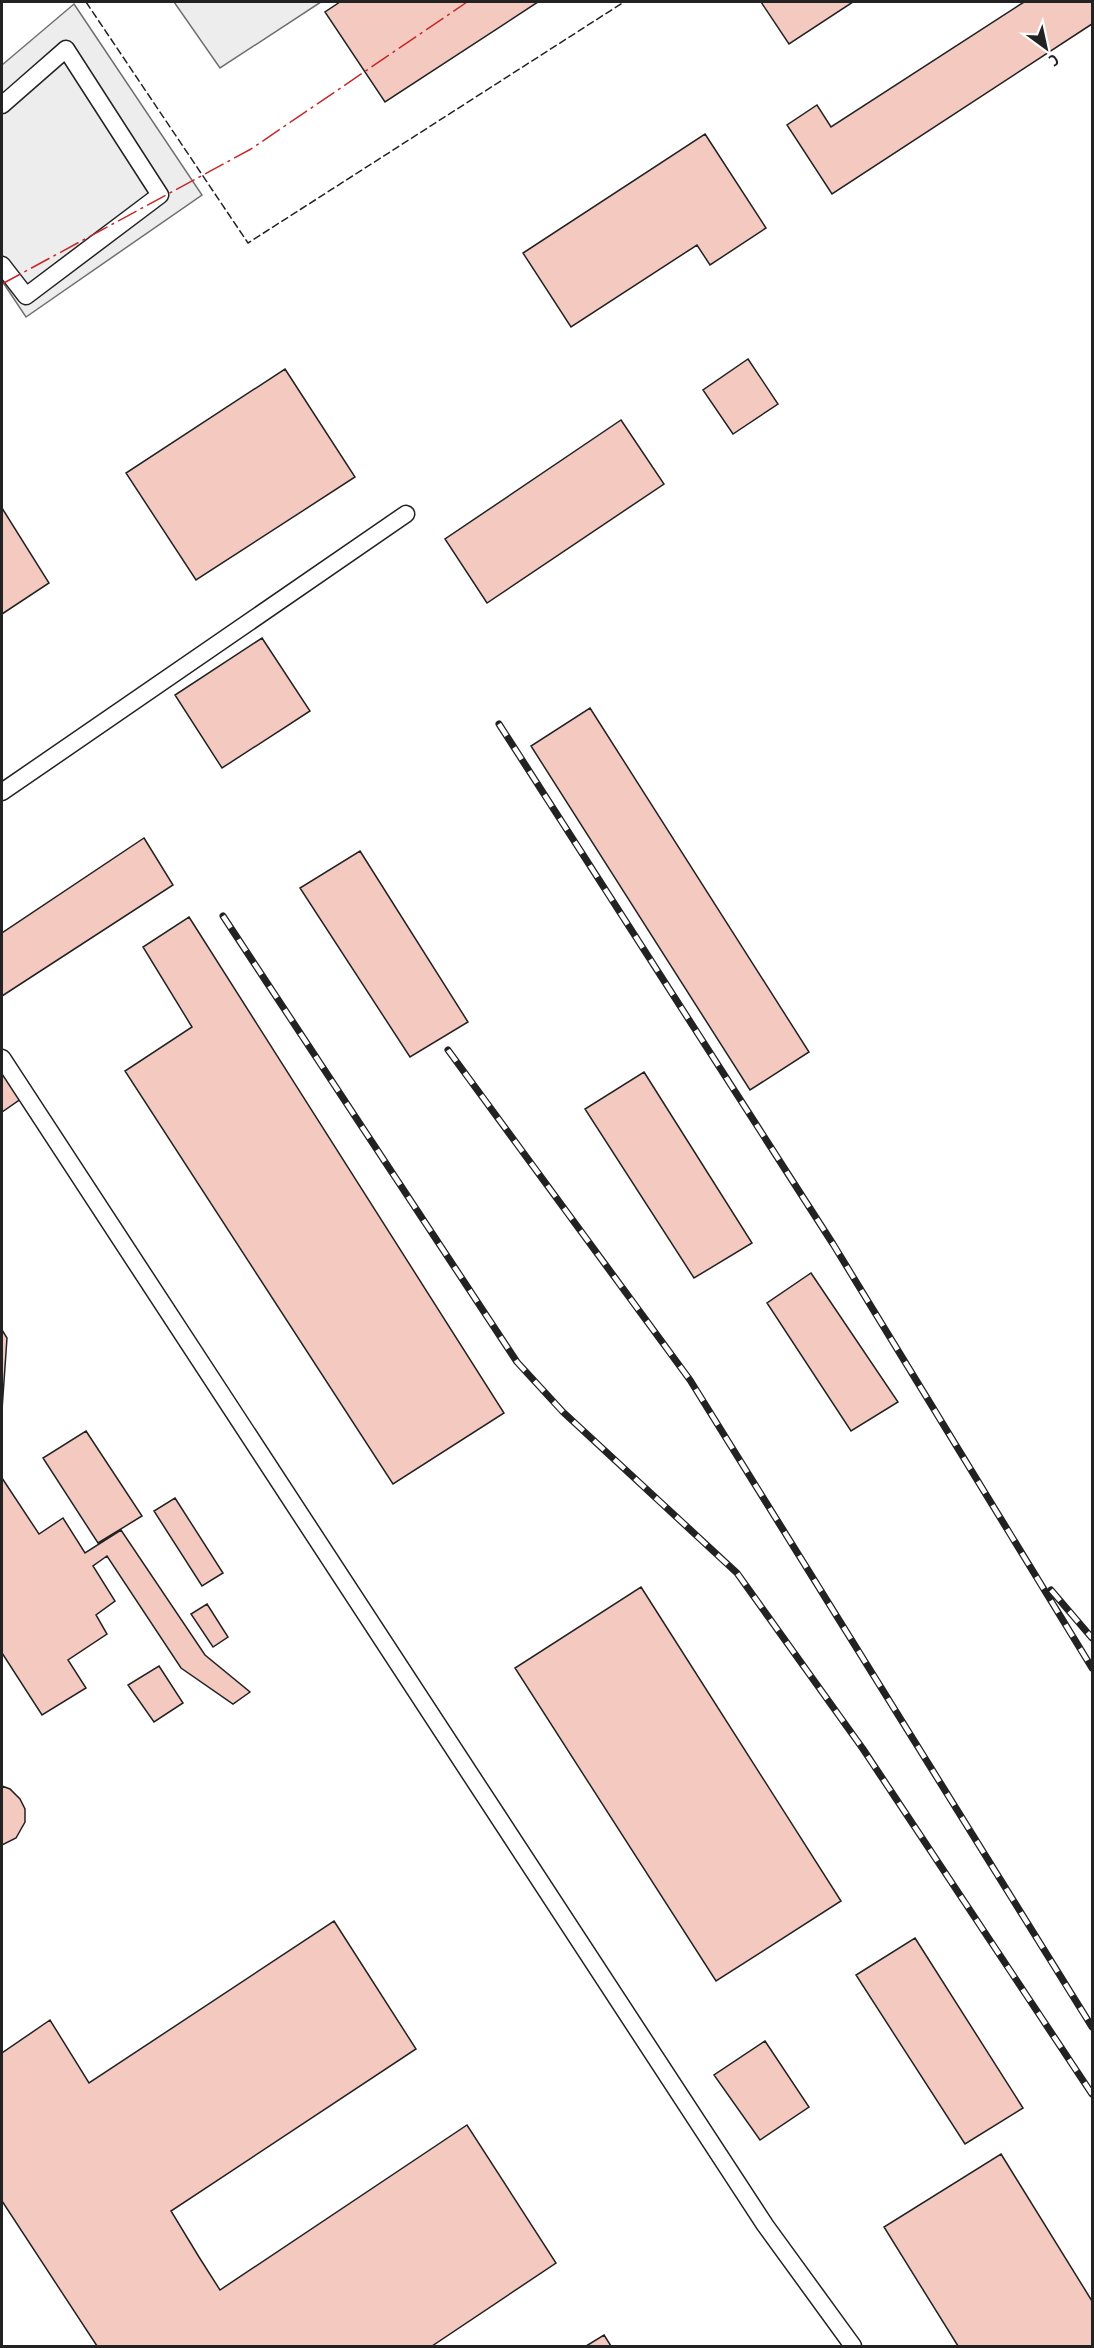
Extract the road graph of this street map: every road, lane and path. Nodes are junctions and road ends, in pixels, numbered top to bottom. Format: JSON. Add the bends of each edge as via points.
{"nodes":[{"id":1,"x":2,"y":105,"type":"edge"},
{"id":2,"x":2,"y":264,"type":"edge"},
{"id":3,"x":406,"y":514,"type":"dead end"},
{"id":4,"x":2,"y":792,"type":"edge"},
{"id":5,"x":2,"y":1058,"type":"edge"},
{"id":6,"x":853,"y":2346,"type":"edge"}],
"edges":[{"from":1,"to":2,"type":"lane","via":[[66,49],[160,195],[26,296]]},
{"from":3,"to":4,"type":"lane"},
{"from":5,"to":6,"type":"lane","via":[[765,2225]]}]}
